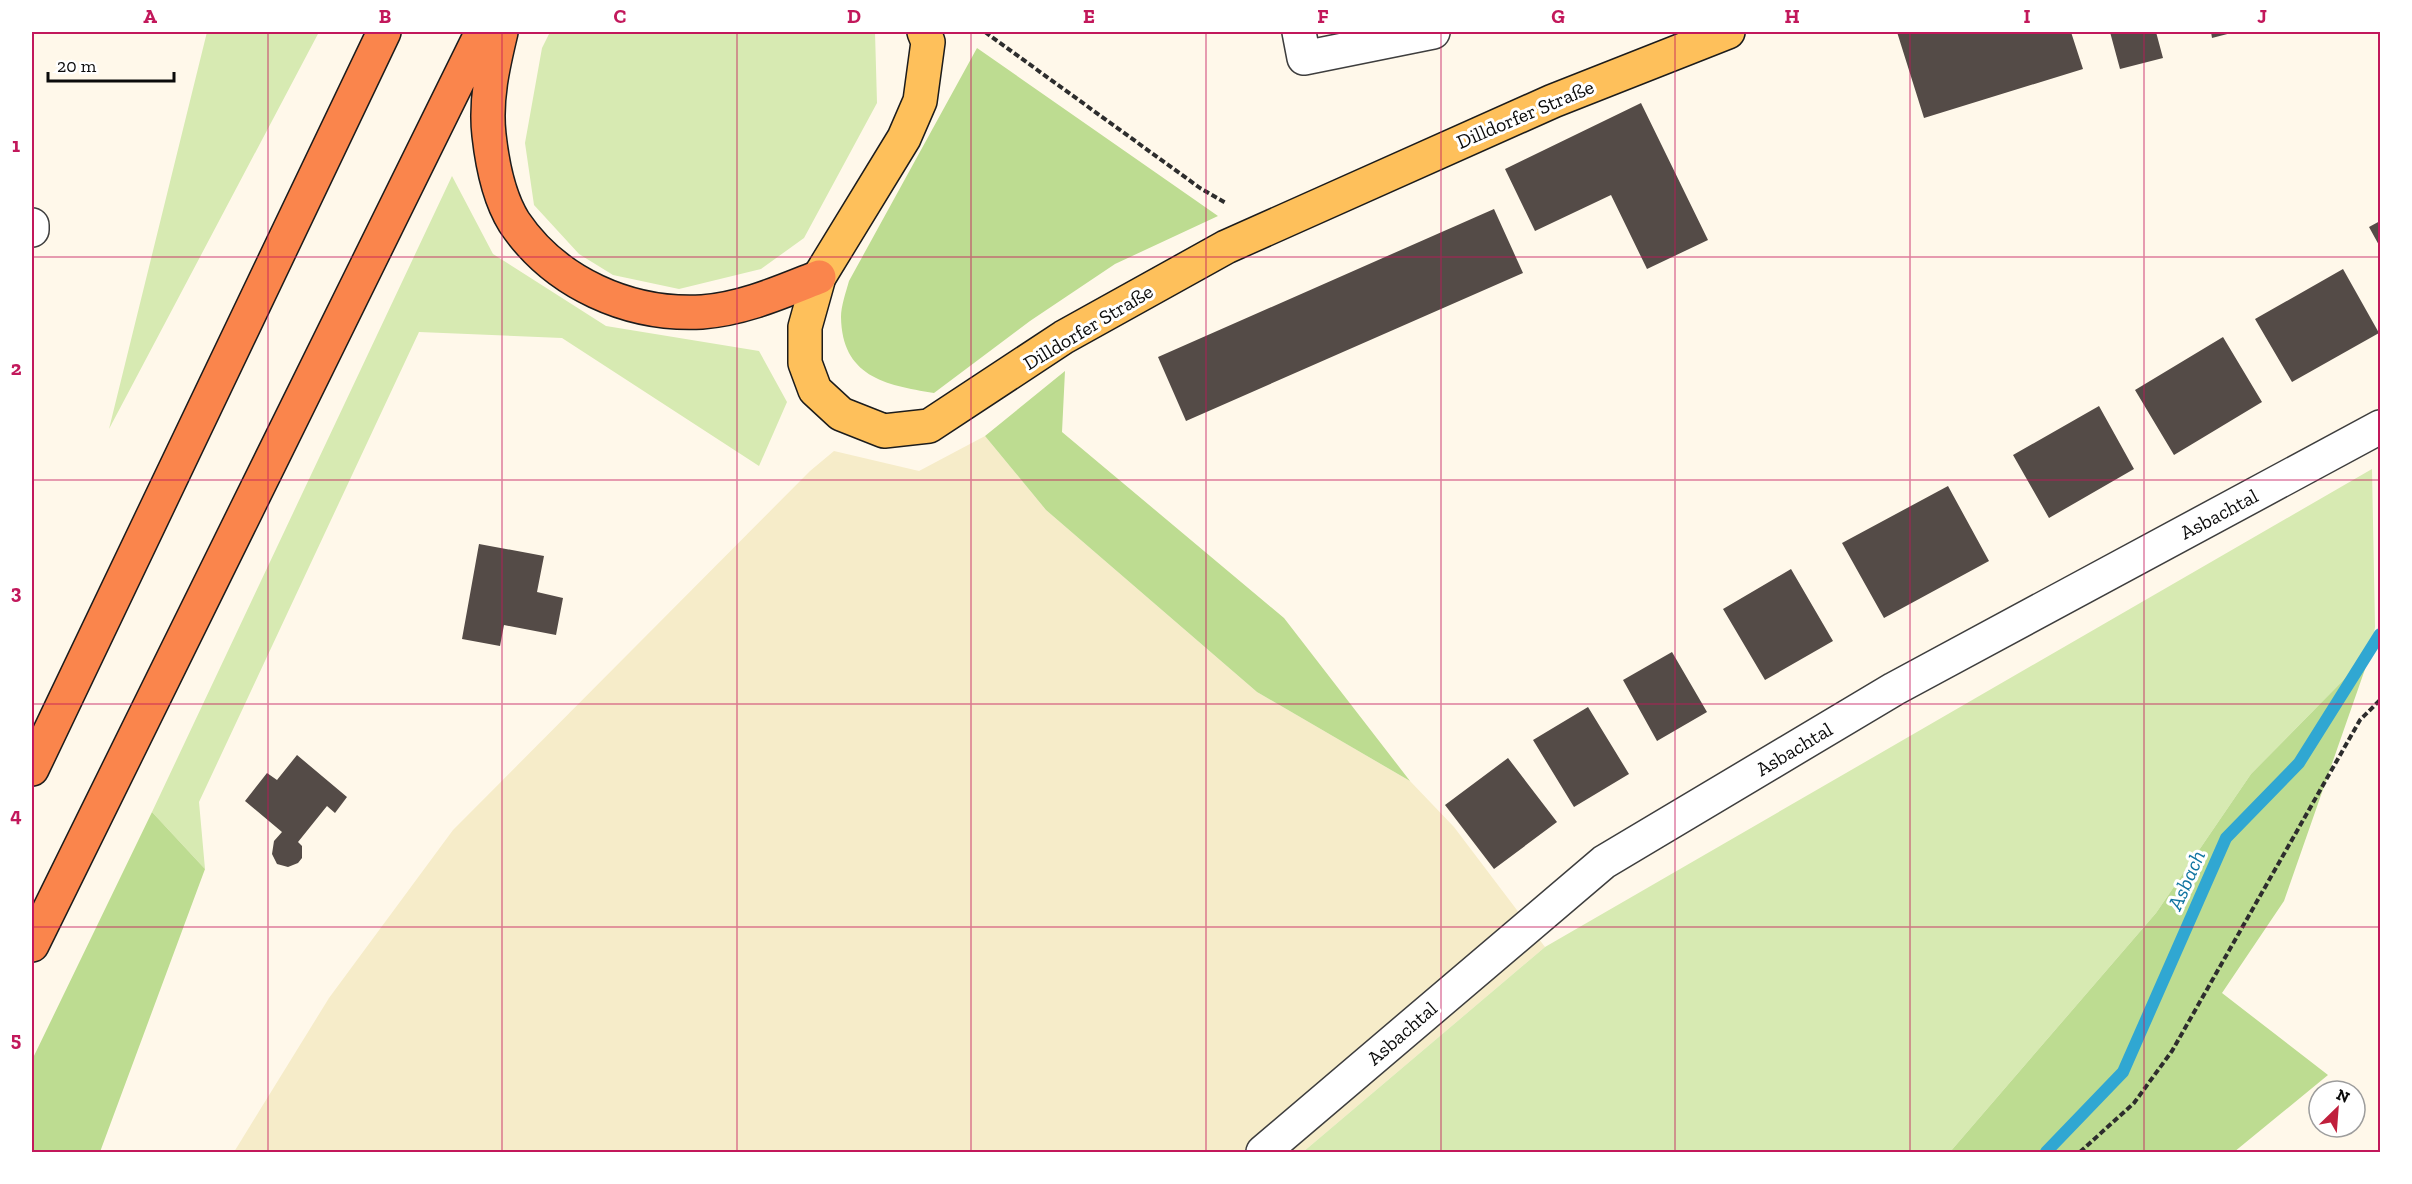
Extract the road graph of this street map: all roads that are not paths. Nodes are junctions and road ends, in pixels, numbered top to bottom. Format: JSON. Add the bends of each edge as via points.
{"nodes":[{"id":1,"x":384,"y":32,"type":"edge"},
{"id":2,"x":482,"y":32,"type":"edge"},
{"id":3,"x":501,"y":32,"type":"edge"},
{"id":4,"x":924,"y":32,"type":"edge"},
{"id":5,"x":1299,"y":32,"type":"edge"},
{"id":6,"x":1433,"y":32,"type":"edge"},
{"id":7,"x":1728,"y":32,"type":"edge"},
{"id":8,"x":32,"y":225,"type":"edge"},
{"id":9,"x":32,"y":230,"type":"edge"},
{"id":10,"x":819,"y":277,"type":"junction"},
{"id":11,"x":2380,"y":428,"type":"edge"},
{"id":12,"x":32,"y":769,"type":"edge"},
{"id":13,"x":32,"y":945,"type":"edge"},
{"id":14,"x":1263,"y":1152,"type":"edge"}],
"edges":[{"from":1,"to":12,"type":"highway"},
{"from":2,"to":13,"type":"highway"},
{"from":3,"to":10,"type":"highway","via":[[490,76],[489,134],[500,188],[513,220],[543,256],[582,286],[626,304],[664,311],[703,312],[753,303]]},
{"from":4,"to":10,"type":"main road","name":"Dilldorfer Straße","via":[[928,42],[920,101],[904,138]]},
{"from":5,"to":6,"type":"street","via":[[1304,58]]},
{"from":7,"to":10,"type":"main road","name":"Dilldorfer Straße","via":[[1553,101],[1226,247],[1064,337],[929,426],[884,431],[841,414],[815,390],[805,363],[806,327]]},
{"from":8,"to":9,"type":"street"},
{"from":11,"to":14,"type":"street","name":"Asbachtal","via":[[1894,689],[1604,862]]}]}
